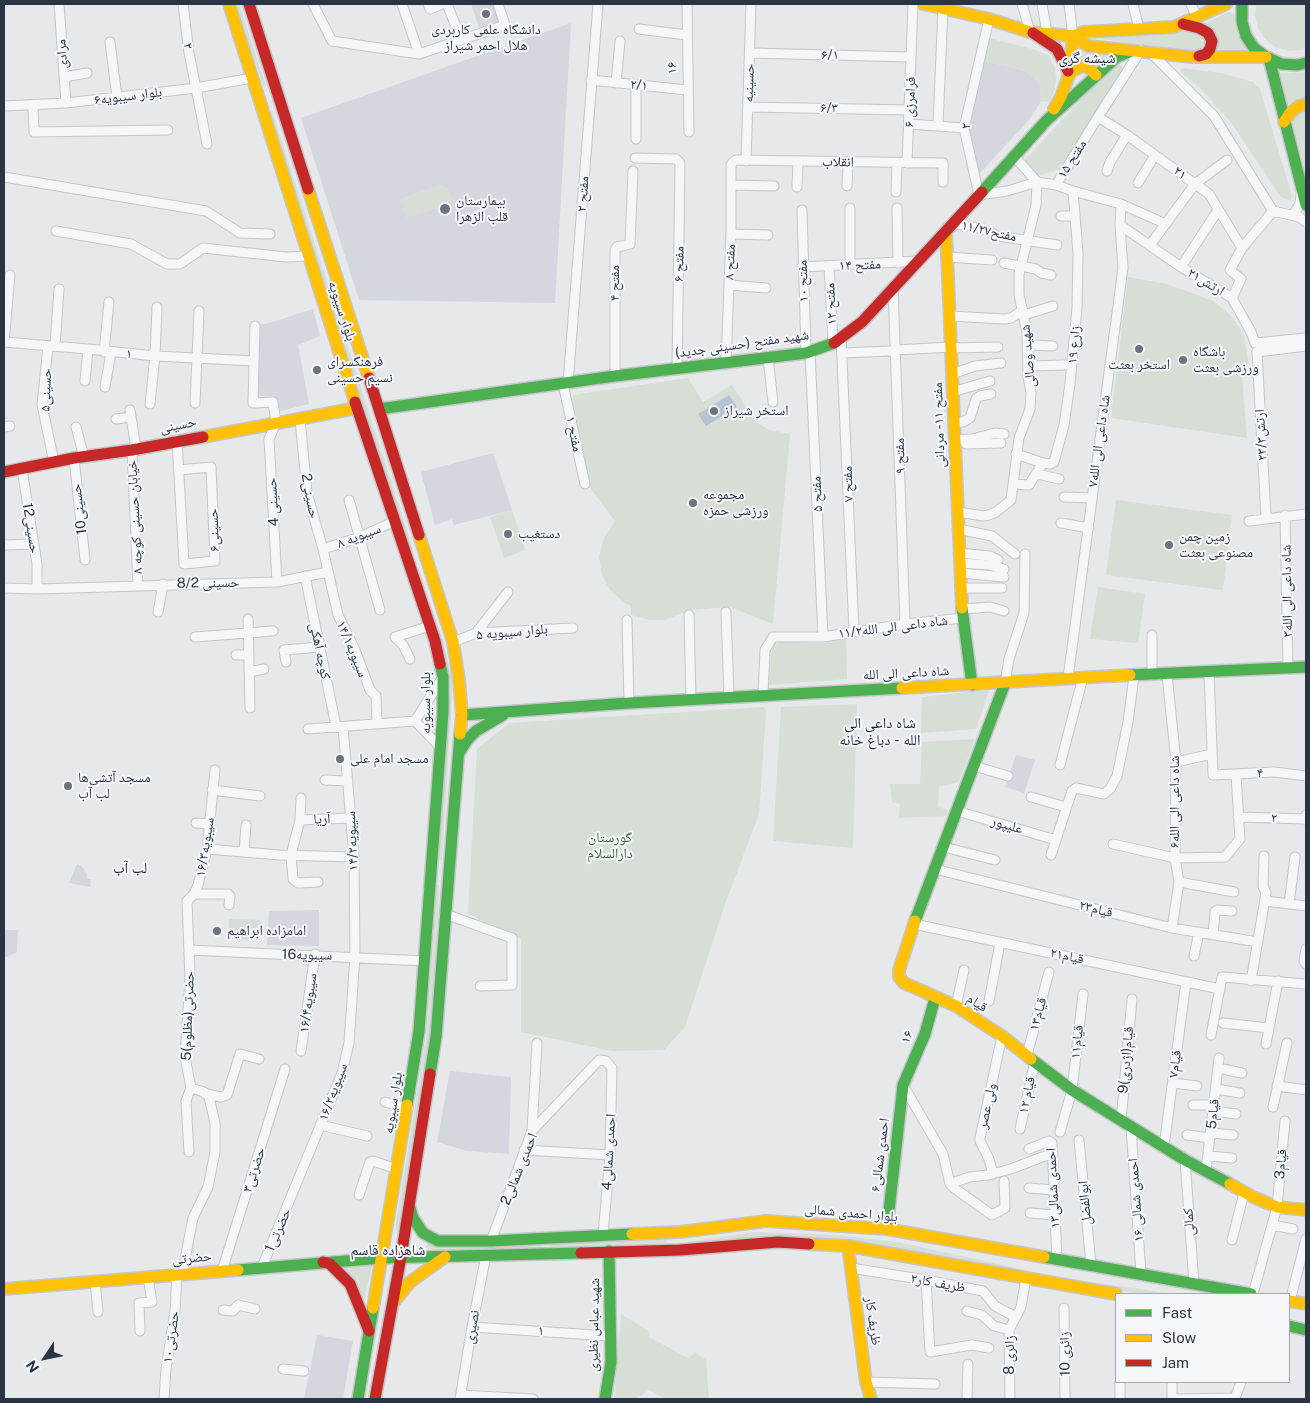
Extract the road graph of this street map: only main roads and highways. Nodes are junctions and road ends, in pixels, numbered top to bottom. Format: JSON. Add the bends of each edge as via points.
{"nodes":[{"id":1,"x":229,"y":4,"type":"edge"},
{"id":2,"x":249,"y":4,"type":"edge"},
{"id":3,"x":923,"y":4,"type":"edge"},
{"id":4,"x":1226,"y":4,"type":"edge"},
{"id":5,"x":1242,"y":4,"type":"edge"},
{"id":6,"x":1183,"y":24,"type":"junction"},
{"id":7,"x":1030,"y":32,"type":"junction"},
{"id":8,"x":1073,"y":36,"type":"junction"},
{"id":9,"x":1141,"y":51,"type":"junction"},
{"id":10,"x":1192,"y":57,"type":"junction"},
{"id":11,"x":1267,"y":58,"type":"junction"},
{"id":12,"x":1306,"y":63,"type":"edge"},
{"id":13,"x":1069,"y":75,"type":"junction"},
{"id":14,"x":1096,"y":75,"type":"junction"},
{"id":15,"x":280,"y":104,"type":"junction"},
{"id":16,"x":1306,"y":104,"type":"edge"},
{"id":17,"x":263,"y":110,"type":"junction"},
{"id":18,"x":1046,"y":121,"type":"junction"},
{"id":19,"x":1284,"y":122,"type":"junction"},
{"id":20,"x":1306,"y":205,"type":"edge"},
{"id":21,"x":949,"y":227,"type":"junction"},
{"id":22,"x":357,"y":408,"type":"junction"},
{"id":23,"x":379,"y":409,"type":"junction"},
{"id":24,"x":4,"y":472,"type":"edge"},
{"id":25,"x":423,"y":549,"type":"junction"},
{"id":26,"x":406,"y":553,"type":"junction"},
{"id":27,"x":431,"y":575,"type":"junction"},
{"id":28,"x":414,"y":576,"type":"junction"},
{"id":29,"x":1306,"y":667,"type":"edge"},
{"id":30,"x":1005,"y":683,"type":"junction"},
{"id":31,"x":972,"y":685,"type":"junction"},
{"id":32,"x":507,"y":713,"type":"junction"},
{"id":33,"x":462,"y":715,"type":"junction"},
{"id":34,"x":457,"y":757,"type":"junction"},
{"id":35,"x":431,"y":873,"type":"junction"},
{"id":36,"x":448,"y":874,"type":"junction"},
{"id":37,"x":935,"y":998,"type":"junction"},
{"id":38,"x":903,"y":1085,"type":"joint"},
{"id":39,"x":409,"y":1207,"type":"junction"},
{"id":40,"x":1306,"y":1210,"type":"edge"},
{"id":41,"x":887,"y":1229,"type":"junction"},
{"id":42,"x":680,"y":1232,"type":"junction"},
{"id":43,"x":848,"y":1246,"type":"junction"},
{"id":44,"x":680,"y":1250,"type":"junction"},
{"id":45,"x":609,"y":1251,"type":"junction"},
{"id":46,"x":1042,"y":1256,"type":"junction"},
{"id":47,"x":401,"y":1257,"type":"junction"},
{"id":48,"x":445,"y":1257,"type":"junction"},
{"id":49,"x":382,"y":1258,"type":"junction"},
{"id":50,"x":323,"y":1262,"type":"junction"},
{"id":51,"x":1037,"y":1278,"type":"junction"},
{"id":52,"x":4,"y":1289,"type":"edge"},
{"id":53,"x":1246,"y":1293,"type":"edge"},
{"id":54,"x":1115,"y":1294,"type":"edge"},
{"id":55,"x":1290,"y":1301,"type":"edge"},
{"id":56,"x":392,"y":1304,"type":"junction"},
{"id":57,"x":1306,"y":1304,"type":"edge"},
{"id":58,"x":1290,"y":1326,"type":"edge"},
{"id":59,"x":1306,"y":1330,"type":"edge"},
{"id":60,"x":370,"y":1332,"type":"junction"},
{"id":61,"x":358,"y":1399,"type":"edge"},
{"id":62,"x":375,"y":1399,"type":"edge"},
{"id":63,"x":605,"y":1399,"type":"edge"},
{"id":64,"x":871,"y":1399,"type":"edge"}],
"edges":[{"from":1,"to":17,"type":"main road","name":"بلوار سیبویه"},
{"from":2,"to":15,"type":"main road","name":"بلوار سیبویه"},
{"from":3,"to":7,"type":"main road"},
{"from":4,"to":6,"type":"main road"},
{"from":5,"to":11,"type":"main road","via":[[1246,36]]},
{"from":6,"to":8,"type":"main road","via":[[1083,32]]},
{"from":6,"to":10,"type":"main road","via":[[1200,28],[1212,41],[1206,54]]},
{"from":7,"to":8,"type":"main road"},
{"from":7,"to":13,"type":"main road","via":[[1057,49]]},
{"from":8,"to":9,"type":"main road","via":[[1088,46]]},
{"from":8,"to":13,"type":"main road"},
{"from":9,"to":10,"type":"main road"},
{"from":9,"to":14,"type":"main road","via":[[1118,56]]},
{"from":10,"to":11,"type":"main road"},
{"from":11,"to":12,"type":"main road","via":[[1282,64]]},
{"from":11,"to":19,"type":"main road"},
{"from":13,"to":14,"type":"main road","via":[[1082,66]]},
{"from":13,"to":18,"type":"main road","via":[[1061,97]]},
{"from":14,"to":18,"type":"main road"},
{"from":15,"to":17,"type":"main road"},
{"from":15,"to":23,"type":"main road","name":"بلوار سیبویه"},
{"from":16,"to":19,"type":"main road","via":[[1290,112]]},
{"from":17,"to":22,"type":"main road","name":"بلوار سیبویه"},
{"from":18,"to":21,"type":"main road","name":"شهید مفتح (حسینی جدید)"},
{"from":19,"to":20,"type":"main road"},
{"from":21,"to":23,"type":"main road","name":"شهید مفتح (حسینی جدید)","via":[[862,322],[837,340],[808,353]]},
{"from":21,"to":31,"type":"main road","name":"مفتح ۱۱- مردانی","via":[[947,256],[958,529],[963,614]]},
{"from":22,"to":24,"type":"main road","name":"حسینی"},
{"from":22,"to":26,"type":"main road","name":"بلوار سیبویه"},
{"from":23,"to":25,"type":"main road","name":"بلوار سیبویه"},
{"from":25,"to":26,"type":"main road","via":[[418,556]]},
{"from":25,"to":27,"type":"main road","name":"بلوار سیبویه"},
{"from":26,"to":28,"type":"main road","name":"بلوار سیبویه"},
{"from":27,"to":28,"type":"main road","via":[[426,569],[421,569]]},
{"from":27,"to":33,"type":"main road","name":"بلوار سیبویه","via":[[453,642]]},
{"from":28,"to":35,"type":"main road","name":"بلوار سیبویه","via":[[436,641],[443,677]]},
{"from":29,"to":30,"type":"main road","name":"شاه داعی الی الله"},
{"from":30,"to":31,"type":"main road","name":"شاه داعی الی الله"},
{"from":30,"to":37,"type":"main road","name":"قیام","via":[[899,970],[899,977],[904,982]]},
{"from":31,"to":32,"type":"main road","name":"شاه داعی الی الله","via":[[691,699]]},
{"from":32,"to":33,"type":"main road","name":"شاه داعی الی الله"},
{"from":32,"to":34,"type":"main road","via":[[476,731]]},
{"from":33,"to":34,"type":"main road","name":"بلوار سیبویه"},
{"from":34,"to":36,"type":"main road","name":"بلوار سیبویه"},
{"from":35,"to":36,"type":"main road"},
{"from":35,"to":49,"type":"main road","name":"بلوار سیبویه","via":[[419,1031]]},
{"from":36,"to":39,"type":"main road","name":"بلوار سیبویه","via":[[436,1037]]},
{"from":37,"to":38,"type":"main road","name":"۱۶","via":[[925,1034]]},
{"from":37,"to":40,"type":"main road","name":"قیام","via":[[956,1006],[1002,1036],[1072,1090],[1185,1160],[1244,1193],[1277,1206]]},
{"from":38,"to":41,"type":"main road","name":"احمدی شمالی۶"},
{"from":39,"to":42,"type":"main road","name":"بلوار احمدی شمالی","via":[[412,1218],[432,1240],[491,1241]]},
{"from":39,"to":47,"type":"main road","name":"بلوار سیبویه"},
{"from":41,"to":42,"type":"main road","name":"بلوار احمدی شمالی","via":[[766,1221]]},
{"from":41,"to":46,"type":"main road","name":"بلوار احمدی شمالی"},
{"from":42,"to":44,"type":"main road"},
{"from":43,"to":44,"type":"main road","via":[[778,1242]]},
{"from":43,"to":51,"type":"main road"},
{"from":43,"to":64,"type":"main road","name":"ظریف کار"},
{"from":44,"to":45,"type":"main road"},
{"from":45,"to":48,"type":"main road"},
{"from":45,"to":63,"type":"main road","name":"شهید عباس نظیری","via":[[611,1362]]},
{"from":46,"to":51,"type":"main road"},
{"from":46,"to":53,"type":"main road","name":"بلوار احمدی شمالی"},
{"from":47,"to":48,"type":"main road"},
{"from":47,"to":49,"type":"main road","name":"حضرتی"},
{"from":47,"to":56,"type":"main road","name":"بلوار سیبویه"},
{"from":48,"to":56,"type":"main road","via":[[410,1282]]},
{"from":49,"to":50,"type":"main road","name":"حضرتی"},
{"from":49,"to":60,"type":"main road","name":"بلوار سیبویه"},
{"from":50,"to":52,"type":"main road","name":"حضرتی"},
{"from":50,"to":60,"type":"main road","via":[[330,1264],[350,1284]]},
{"from":51,"to":54,"type":"main road"},
{"from":55,"to":57,"type":"main road"},
{"from":56,"to":62,"type":"main road","name":"بلوار سیبویه"},
{"from":58,"to":59,"type":"main road"},
{"from":60,"to":61,"type":"main road","name":"بلوار سیبویه"}]}
